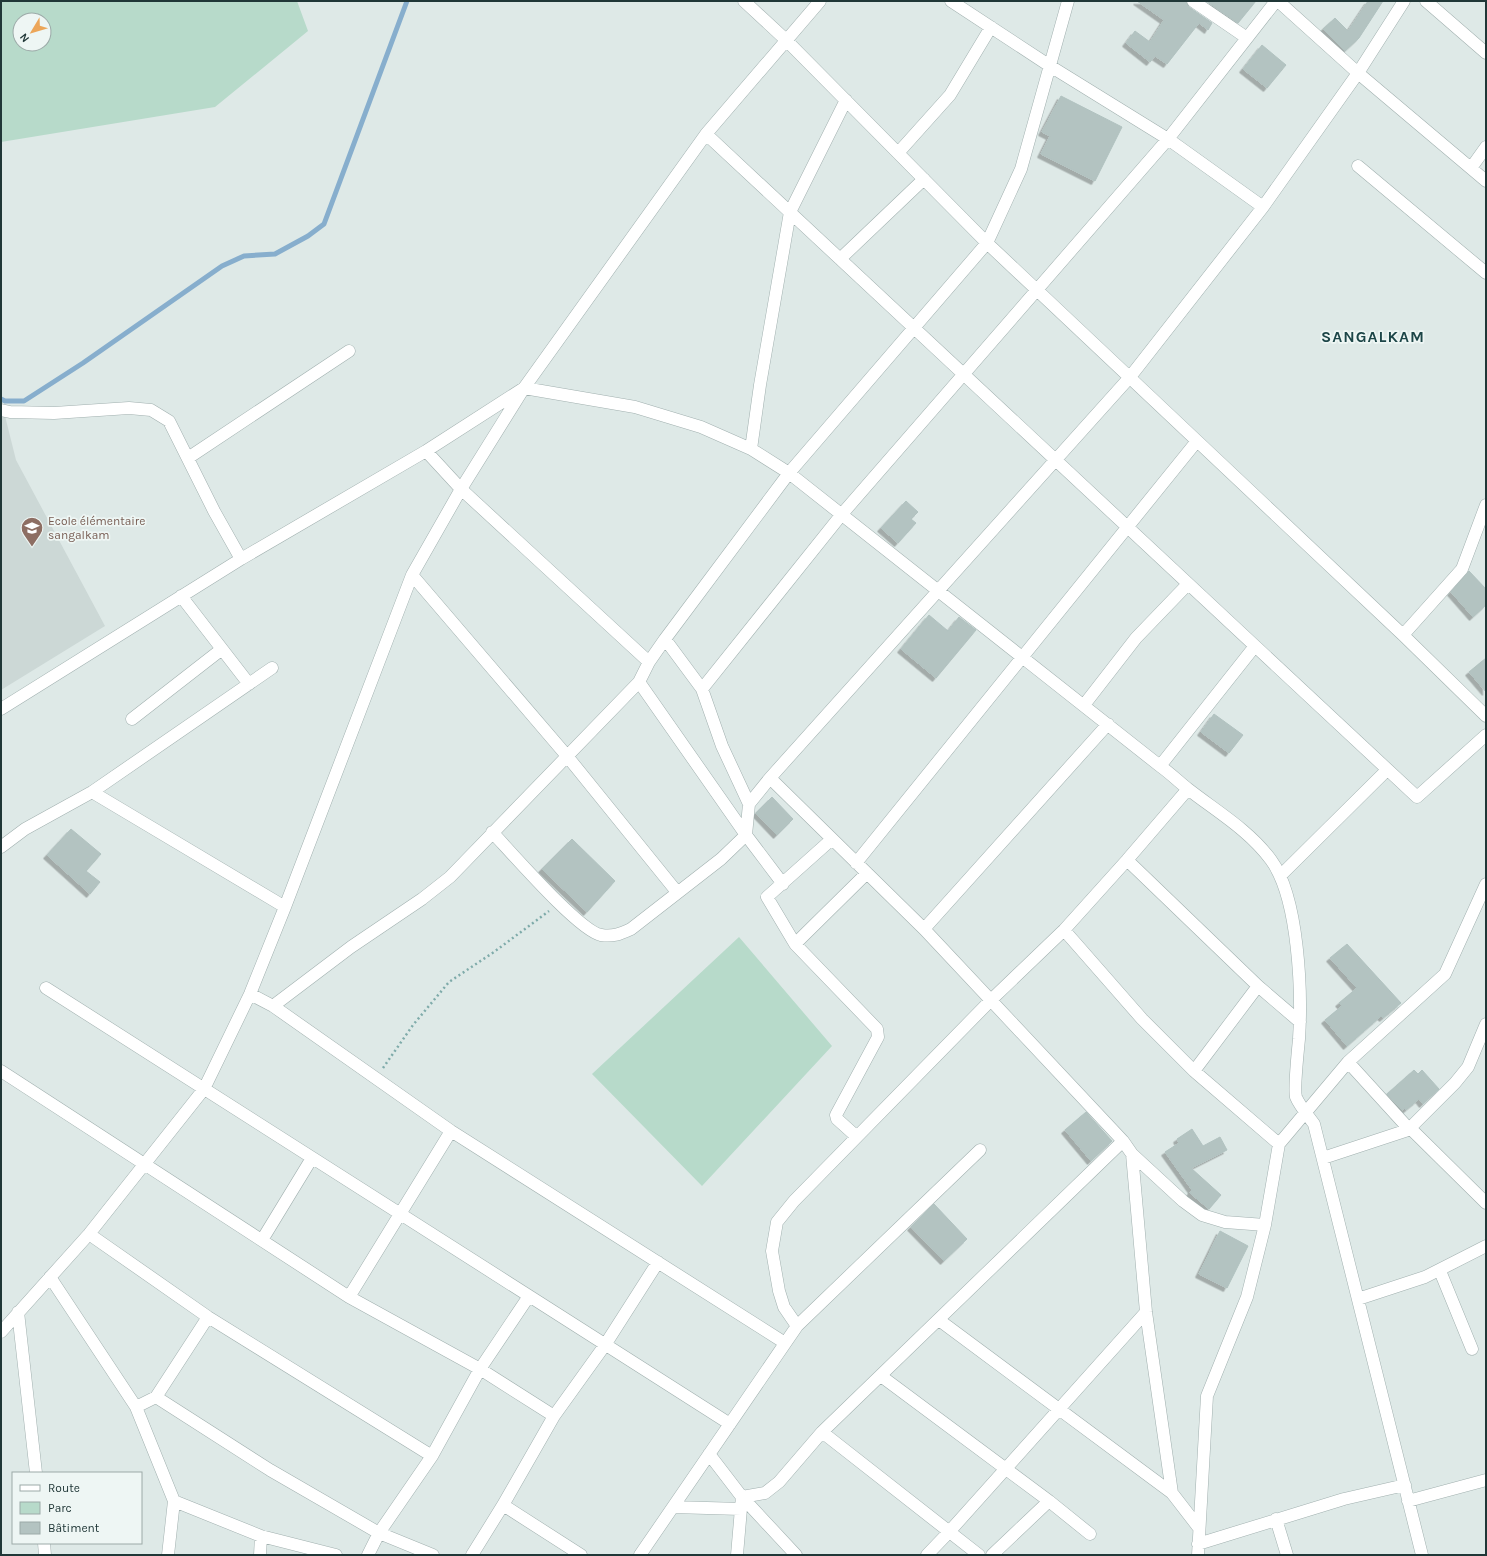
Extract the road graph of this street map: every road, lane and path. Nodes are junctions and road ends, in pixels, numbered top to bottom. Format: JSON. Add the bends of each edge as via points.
{"nodes":[{"id":1,"x":744,"y":1,"type":"edge"},
{"id":2,"x":820,"y":1,"type":"edge"},
{"id":3,"x":951,"y":1,"type":"edge"},
{"id":4,"x":1068,"y":1,"type":"edge"},
{"id":5,"x":1194,"y":1,"type":"edge"},
{"id":6,"x":1277,"y":1,"type":"edge"},
{"id":7,"x":1404,"y":1,"type":"edge"},
{"id":8,"x":1426,"y":1,"type":"edge"},
{"id":9,"x":991,"y":27,"type":"junction"},
{"id":10,"x":1247,"y":38,"type":"junction"},
{"id":11,"x":786,"y":40,"type":"junction"},
{"id":12,"x":1486,"y":53,"type":"edge"},
{"id":13,"x":1050,"y":66,"type":"junction"},
{"id":14,"x":1358,"y":73,"type":"junction"},
{"id":15,"x":846,"y":100,"type":"junction"},
{"id":16,"x":706,"y":134,"type":"junction"},
{"id":17,"x":1168,"y":139,"type":"junction"},
{"id":18,"x":1486,"y":147,"type":"edge"},
{"id":19,"x":898,"y":153,"type":"junction"},
{"id":20,"x":1358,"y":166,"type":"dead end"},
{"id":21,"x":1471,"y":168,"type":"junction"},
{"id":22,"x":924,"y":179,"type":"junction"},
{"id":23,"x":1486,"y":181,"type":"edge"},
{"id":24,"x":1263,"y":207,"type":"junction"},
{"id":25,"x":790,"y":212,"type":"junction"},
{"id":26,"x":987,"y":243,"type":"junction"},
{"id":27,"x":840,"y":259,"type":"junction"},
{"id":28,"x":1486,"y":273,"type":"edge"},
{"id":29,"x":1038,"y":289,"type":"junction"},
{"id":30,"x":914,"y":327,"type":"junction"},
{"id":31,"x":349,"y":351,"type":"dead end"},
{"id":32,"x":964,"y":374,"type":"junction"},
{"id":33,"x":1130,"y":377,"type":"junction"},
{"id":34,"x":524,"y":388,"type":"junction"},
{"id":35,"x":1,"y":410,"type":"edge"},
{"id":36,"x":1197,"y":441,"type":"junction"},
{"id":37,"x":751,"y":449,"type":"junction"},
{"id":38,"x":426,"y":451,"type":"junction"},
{"id":39,"x":188,"y":458,"type":"junction"},
{"id":40,"x":1056,"y":460,"type":"junction"},
{"id":41,"x":789,"y":472,"type":"junction"},
{"id":42,"x":461,"y":489,"type":"junction"},
{"id":43,"x":1486,"y":505,"type":"edge"},
{"id":44,"x":842,"y":514,"type":"junction"},
{"id":45,"x":1128,"y":526,"type":"junction"},
{"id":46,"x":241,"y":559,"type":"junction"},
{"id":47,"x":412,"y":575,"type":"junction"},
{"id":48,"x":1188,"y":584,"type":"junction"},
{"id":49,"x":938,"y":591,"type":"junction"},
{"id":50,"x":181,"y":596,"type":"junction"},
{"id":51,"x":1403,"y":635,"type":"junction"},
{"id":52,"x":665,"y":639,"type":"junction"},
{"id":53,"x":1255,"y":646,"type":"junction"},
{"id":54,"x":222,"y":649,"type":"junction"},
{"id":55,"x":1023,"y":657,"type":"junction"},
{"id":56,"x":649,"y":662,"type":"junction"},
{"id":57,"x":272,"y":668,"type":"dead end"},
{"id":58,"x":639,"y":682,"type":"junction"},
{"id":59,"x":249,"y":684,"type":"junction"},
{"id":60,"x":702,"y":689,"type":"junction"},
{"id":61,"x":1084,"y":705,"type":"junction"},
{"id":62,"x":1,"y":709,"type":"edge"},
{"id":63,"x":1486,"y":716,"type":"edge"},
{"id":64,"x":132,"y":719,"type":"dead end"},
{"id":65,"x":1108,"y":724,"type":"junction"},
{"id":66,"x":1486,"y":735,"type":"edge"},
{"id":67,"x":567,"y":756,"type":"junction"},
{"id":68,"x":1160,"y":766,"type":"junction"},
{"id":69,"x":1387,"y":770,"type":"junction"},
{"id":70,"x":770,"y":778,"type":"junction"},
{"id":71,"x":1188,"y":789,"type":"junction"},
{"id":72,"x":92,"y":792,"type":"junction"},
{"id":73,"x":749,"y":804,"type":"junction"},
{"id":74,"x":492,"y":832,"type":"junction"},
{"id":75,"x":746,"y":835,"type":"junction"},
{"id":76,"x":832,"y":839,"type":"junction"},
{"id":77,"x":1,"y":847,"type":"edge"},
{"id":78,"x":1127,"y":860,"type":"junction"},
{"id":79,"x":856,"y":863,"type":"junction"},
{"id":80,"x":867,"y":873,"type":"junction"},
{"id":81,"x":1280,"y":876,"type":"junction"},
{"id":82,"x":783,"y":884,"type":"junction"},
{"id":83,"x":1486,"y":884,"type":"edge"},
{"id":84,"x":677,"y":892,"type":"junction"},
{"id":85,"x":560,"y":903,"type":"junction"},
{"id":86,"x":285,"y":907,"type":"junction"},
{"id":87,"x":924,"y":929,"type":"junction"},
{"id":88,"x":1064,"y":930,"type":"junction"},
{"id":89,"x":795,"y":944,"type":"junction"},
{"id":90,"x":1258,"y":986,"type":"junction"},
{"id":91,"x":46,"y":988,"type":"dead end"},
{"id":92,"x":250,"y":994,"type":"junction"},
{"id":93,"x":991,"y":1000,"type":"junction"},
{"id":94,"x":273,"y":1006,"type":"junction"},
{"id":95,"x":1300,"y":1022,"type":"junction"},
{"id":96,"x":1486,"y":1024,"type":"edge"},
{"id":97,"x":1348,"y":1062,"type":"junction"},
{"id":98,"x":1,"y":1071,"type":"edge"},
{"id":99,"x":1194,"y":1071,"type":"junction"},
{"id":100,"x":376,"y":1078,"type":"junction"},
{"id":101,"x":204,"y":1089,"type":"junction"},
{"id":102,"x":1306,"y":1112,"type":"junction"},
{"id":103,"x":1409,"y":1129,"type":"junction"},
{"id":104,"x":451,"y":1131,"type":"junction"},
{"id":105,"x":857,"y":1137,"type":"junction"},
{"id":106,"x":1123,"y":1141,"type":"junction"},
{"id":107,"x":1279,"y":1144,"type":"junction"},
{"id":108,"x":980,"y":1150,"type":"dead end"},
{"id":109,"x":1132,"y":1154,"type":"junction"},
{"id":110,"x":312,"y":1158,"type":"junction"},
{"id":111,"x":1323,"y":1158,"type":"junction"},
{"id":112,"x":145,"y":1164,"type":"junction"},
{"id":113,"x":1486,"y":1203,"type":"edge"},
{"id":114,"x":400,"y":1214,"type":"junction"},
{"id":115,"x":1265,"y":1225,"type":"junction"},
{"id":116,"x":89,"y":1234,"type":"junction"},
{"id":117,"x":262,"y":1240,"type":"junction"},
{"id":118,"x":1486,"y":1246,"type":"edge"},
{"id":119,"x":658,"y":1262,"type":"junction"},
{"id":120,"x":1440,"y":1271,"type":"junction"},
{"id":121,"x":50,"y":1278,"type":"junction"},
{"id":122,"x":529,"y":1296,"type":"junction"},
{"id":123,"x":349,"y":1297,"type":"junction"},
{"id":124,"x":1358,"y":1299,"type":"junction"},
{"id":125,"x":18,"y":1312,"type":"junction"},
{"id":126,"x":1146,"y":1312,"type":"junction"},
{"id":127,"x":208,"y":1317,"type":"junction"},
{"id":128,"x":939,"y":1320,"type":"junction"},
{"id":129,"x":797,"y":1326,"type":"junction"},
{"id":130,"x":1,"y":1332,"type":"edge"},
{"id":131,"x":785,"y":1343,"type":"junction"},
{"id":132,"x":606,"y":1345,"type":"junction"},
{"id":133,"x":1472,"y":1349,"type":"dead end"},
{"id":134,"x":480,"y":1368,"type":"junction"},
{"id":135,"x":881,"y":1376,"type":"junction"},
{"id":136,"x":156,"y":1397,"type":"junction"},
{"id":137,"x":136,"y":1407,"type":"junction"},
{"id":138,"x":1059,"y":1409,"type":"junction"},
{"id":139,"x":554,"y":1416,"type":"junction"},
{"id":140,"x":730,"y":1424,"type":"junction"},
{"id":141,"x":822,"y":1432,"type":"junction"},
{"id":142,"x":709,"y":1454,"type":"junction"},
{"id":143,"x":432,"y":1456,"type":"junction"},
{"id":144,"x":1005,"y":1470,"type":"junction"},
{"id":145,"x":36,"y":1472,"type":"edge"},
{"id":146,"x":1486,"y":1480,"type":"edge"},
{"id":147,"x":1404,"y":1485,"type":"junction"},
{"id":148,"x":1172,"y":1493,"type":"junction"},
{"id":149,"x":742,"y":1496,"type":"junction"},
{"id":150,"x":174,"y":1501,"type":"junction"},
{"id":151,"x":1408,"y":1501,"type":"junction"},
{"id":152,"x":1049,"y":1502,"type":"junction"},
{"id":153,"x":503,"y":1505,"type":"junction"},
{"id":154,"x":673,"y":1507,"type":"junction"},
{"id":155,"x":741,"y":1509,"type":"junction"},
{"id":156,"x":1276,"y":1519,"type":"junction"},
{"id":157,"x":1199,"y":1528,"type":"junction"},
{"id":158,"x":950,"y":1532,"type":"junction"},
{"id":159,"x":380,"y":1533,"type":"junction"},
{"id":160,"x":1090,"y":1534,"type":"dead end"},
{"id":161,"x":261,"y":1536,"type":"junction"},
{"id":162,"x":44,"y":1544,"type":"edge"},
{"id":163,"x":1198,"y":1549,"type":"edge"},
{"id":164,"x":45,"y":1555,"type":"edge"},
{"id":165,"x":168,"y":1555,"type":"edge"},
{"id":166,"x":260,"y":1555,"type":"edge"},
{"id":167,"x":336,"y":1555,"type":"edge"},
{"id":168,"x":368,"y":1555,"type":"edge"},
{"id":169,"x":433,"y":1555,"type":"edge"},
{"id":170,"x":472,"y":1555,"type":"edge"},
{"id":171,"x":582,"y":1555,"type":"edge"},
{"id":172,"x":640,"y":1555,"type":"edge"},
{"id":173,"x":737,"y":1555,"type":"edge"},
{"id":174,"x":796,"y":1555,"type":"edge"},
{"id":175,"x":927,"y":1555,"type":"edge"},
{"id":176,"x":979,"y":1555,"type":"edge"},
{"id":177,"x":992,"y":1555,"type":"edge"},
{"id":178,"x":1287,"y":1555,"type":"edge"},
{"id":179,"x":1422,"y":1555,"type":"edge"}],
"edges":[{"from":1,"to":11,"type":"street"},
{"from":2,"to":11,"type":"street"},
{"from":3,"to":9,"type":"street"},
{"from":4,"to":13,"type":"street"},
{"from":5,"to":10,"type":"street"},
{"from":6,"to":10,"type":"street"},
{"from":6,"to":14,"type":"street"},
{"from":7,"to":14,"type":"street"},
{"from":8,"to":12,"type":"street"},
{"from":9,"to":13,"type":"street"},
{"from":9,"to":19,"type":"street","via":[[950,95]]},
{"from":10,"to":17,"type":"street"},
{"from":11,"to":15,"type":"street"},
{"from":11,"to":16,"type":"street"},
{"from":13,"to":17,"type":"street"},
{"from":13,"to":26,"type":"street","via":[[1021,169]]},
{"from":14,"to":21,"type":"street"},
{"from":14,"to":24,"type":"street"},
{"from":15,"to":19,"type":"street"},
{"from":15,"to":25,"type":"street"},
{"from":16,"to":25,"type":"street"},
{"from":16,"to":34,"type":"street"},
{"from":17,"to":24,"type":"street"},
{"from":17,"to":29,"type":"street"},
{"from":18,"to":21,"type":"street"},
{"from":19,"to":22,"type":"street"},
{"from":20,"to":28,"type":"street"},
{"from":21,"to":23,"type":"street"},
{"from":22,"to":26,"type":"street"},
{"from":22,"to":27,"type":"street"},
{"from":24,"to":33,"type":"street"},
{"from":25,"to":27,"type":"street"},
{"from":25,"to":37,"type":"street"},
{"from":26,"to":29,"type":"street"},
{"from":26,"to":30,"type":"street"},
{"from":27,"to":30,"type":"street"},
{"from":29,"to":32,"type":"street"},
{"from":29,"to":33,"type":"street"},
{"from":30,"to":32,"type":"street"},
{"from":30,"to":41,"type":"street"},
{"from":31,"to":39,"type":"street"},
{"from":32,"to":40,"type":"street"},
{"from":32,"to":44,"type":"street"},
{"from":33,"to":36,"type":"street"},
{"from":33,"to":40,"type":"street"},
{"from":34,"to":37,"type":"street","via":[[635,407],[701,427]]},
{"from":34,"to":38,"type":"street"},
{"from":34,"to":42,"type":"street"},
{"from":35,"to":39,"type":"street","via":[[54,413],[129,408],[151,410],[169,421]]},
{"from":36,"to":45,"type":"street"},
{"from":36,"to":51,"type":"street"},
{"from":37,"to":41,"type":"street"},
{"from":38,"to":42,"type":"street"},
{"from":38,"to":46,"type":"street"},
{"from":39,"to":46,"type":"street"},
{"from":40,"to":45,"type":"street"},
{"from":40,"to":49,"type":"street"},
{"from":41,"to":44,"type":"street"},
{"from":41,"to":52,"type":"street"},
{"from":42,"to":47,"type":"street"},
{"from":42,"to":56,"type":"street"},
{"from":43,"to":51,"type":"street","via":[[1462,569]]},
{"from":44,"to":49,"type":"street"},
{"from":44,"to":60,"type":"street"},
{"from":45,"to":48,"type":"street"},
{"from":45,"to":55,"type":"street"},
{"from":46,"to":50,"type":"street"},
{"from":47,"to":67,"type":"street"},
{"from":47,"to":86,"type":"street"},
{"from":48,"to":53,"type":"street"},
{"from":48,"to":61,"type":"street","via":[[1136,638]]},
{"from":49,"to":55,"type":"street"},
{"from":49,"to":70,"type":"street"},
{"from":50,"to":54,"type":"street"},
{"from":50,"to":62,"type":"street"},
{"from":51,"to":63,"type":"street"},
{"from":52,"to":56,"type":"street"},
{"from":52,"to":60,"type":"street"},
{"from":53,"to":68,"type":"street"},
{"from":53,"to":69,"type":"street"},
{"from":54,"to":59,"type":"street"},
{"from":54,"to":64,"type":"street"},
{"from":55,"to":61,"type":"street"},
{"from":55,"to":79,"type":"street"},
{"from":56,"to":58,"type":"street"},
{"from":57,"to":59,"type":"street"},
{"from":58,"to":67,"type":"street"},
{"from":58,"to":75,"type":"street"},
{"from":59,"to":72,"type":"street"},
{"from":60,"to":73,"type":"street","via":[[722,746]]},
{"from":61,"to":65,"type":"street"},
{"from":65,"to":68,"type":"street"},
{"from":65,"to":87,"type":"street"},
{"from":66,"to":69,"type":"street","via":[[1417,797]]},
{"from":67,"to":74,"type":"street"},
{"from":67,"to":84,"type":"street"},
{"from":68,"to":71,"type":"street"},
{"from":69,"to":81,"type":"street"},
{"from":70,"to":73,"type":"street"},
{"from":70,"to":76,"type":"street"},
{"from":71,"to":78,"type":"street"},
{"from":71,"to":81,"type":"street","via":[[1237,825],[1271,860]]},
{"from":72,"to":77,"type":"street","via":[[25,829]]},
{"from":72,"to":86,"type":"street"},
{"from":73,"to":75,"type":"street"},
{"from":74,"to":85,"type":"street"},
{"from":74,"to":94,"type":"street","via":[[450,877]]},
{"from":75,"to":82,"type":"street"},
{"from":75,"to":84,"type":"street","via":[[721,859]]},
{"from":76,"to":79,"type":"street"},
{"from":76,"to":82,"type":"street"},
{"from":78,"to":88,"type":"street"},
{"from":78,"to":90,"type":"street"},
{"from":79,"to":80,"type":"street"},
{"from":80,"to":87,"type":"street"},
{"from":80,"to":89,"type":"street"},
{"from":81,"to":95,"type":"street","via":[[1288,900],[1297,950]]},
{"from":82,"to":89,"type":"street","via":[[768,897]]},
{"from":83,"to":97,"type":"street","via":[[1445,974]]},
{"from":84,"to":85,"type":"street","via":[[631,929],[615,936],[600,935],[583,926]]},
{"from":85,"to":100,"type":"path","via":[[449,982],[412,1025]]},
{"from":86,"to":92,"type":"street"},
{"from":87,"to":93,"type":"street"},
{"from":88,"to":93,"type":"street"},
{"from":88,"to":99,"type":"street","via":[[1142,1019]]},
{"from":89,"to":105,"type":"street","via":[[877,1029],[878,1037],[836,1115]]},
{"from":90,"to":95,"type":"street"},
{"from":90,"to":99,"type":"street"},
{"from":91,"to":101,"type":"street"},
{"from":92,"to":94,"type":"street"},
{"from":92,"to":101,"type":"street"},
{"from":93,"to":105,"type":"street"},
{"from":93,"to":106,"type":"street"},
{"from":94,"to":100,"type":"street"},
{"from":95,"to":102,"type":"street","via":[[1295,1096]]},
{"from":96,"to":103,"type":"street","via":[[1468,1067]]},
{"from":97,"to":102,"type":"street"},
{"from":97,"to":103,"type":"street"},
{"from":98,"to":112,"type":"street"},
{"from":99,"to":107,"type":"street"},
{"from":100,"to":104,"type":"street"},
{"from":101,"to":110,"type":"street"},
{"from":101,"to":112,"type":"street"},
{"from":102,"to":107,"type":"street"},
{"from":102,"to":111,"type":"street","via":[[1314,1124]]},
{"from":103,"to":111,"type":"street"},
{"from":103,"to":113,"type":"street"},
{"from":104,"to":114,"type":"street"},
{"from":104,"to":119,"type":"street"},
{"from":105,"to":129,"type":"street","via":[[794,1201],[777,1222],[772,1251],[775,1272],[784,1306]]},
{"from":106,"to":109,"type":"street"},
{"from":106,"to":128,"type":"street"},
{"from":107,"to":115,"type":"street"},
{"from":108,"to":129,"type":"street"},
{"from":109,"to":115,"type":"street","via":[[1202,1215],[1224,1222]]},
{"from":109,"to":126,"type":"street"},
{"from":110,"to":114,"type":"street"},
{"from":110,"to":117,"type":"street"},
{"from":111,"to":124,"type":"street"},
{"from":112,"to":116,"type":"street"},
{"from":112,"to":117,"type":"street"},
{"from":114,"to":122,"type":"street"},
{"from":114,"to":123,"type":"street"},
{"from":115,"to":157,"type":"street","via":[[1247,1297],[1207,1396]]},
{"from":116,"to":121,"type":"street"},
{"from":116,"to":127,"type":"street"},
{"from":117,"to":123,"type":"street"},
{"from":118,"to":120,"type":"street"},
{"from":119,"to":131,"type":"street"},
{"from":119,"to":132,"type":"street"},
{"from":120,"to":124,"type":"street"},
{"from":120,"to":133,"type":"street"},
{"from":121,"to":125,"type":"street"},
{"from":121,"to":137,"type":"street"},
{"from":122,"to":132,"type":"street"},
{"from":122,"to":134,"type":"street"},
{"from":123,"to":134,"type":"street"},
{"from":124,"to":147,"type":"street"},
{"from":125,"to":130,"type":"street"},
{"from":125,"to":145,"type":"street"},
{"from":126,"to":138,"type":"street"},
{"from":126,"to":148,"type":"street"},
{"from":127,"to":136,"type":"street"},
{"from":127,"to":143,"type":"street"},
{"from":128,"to":135,"type":"street"},
{"from":128,"to":138,"type":"street"},
{"from":129,"to":131,"type":"street"},
{"from":131,"to":140,"type":"street"},
{"from":132,"to":139,"type":"street"},
{"from":132,"to":140,"type":"street"},
{"from":134,"to":139,"type":"street"},
{"from":134,"to":143,"type":"street"},
{"from":135,"to":141,"type":"street"},
{"from":135,"to":144,"type":"street"},
{"from":136,"to":137,"type":"street"},
{"from":136,"to":159,"type":"street","via":[[270,1470]]},
{"from":137,"to":150,"type":"street"},
{"from":138,"to":144,"type":"street"},
{"from":138,"to":148,"type":"street"},
{"from":139,"to":153,"type":"street"},
{"from":140,"to":142,"type":"street"},
{"from":141,"to":149,"type":"street","via":[[779,1482],[765,1493]]},
{"from":141,"to":158,"type":"street"},
{"from":142,"to":149,"type":"street"},
{"from":142,"to":154,"type":"street"},
{"from":143,"to":159,"type":"street"},
{"from":144,"to":152,"type":"street"},
{"from":144,"to":158,"type":"street"},
{"from":146,"to":151,"type":"street"},
{"from":147,"to":151,"type":"street"},
{"from":147,"to":156,"type":"street"},
{"from":148,"to":157,"type":"street"},
{"from":149,"to":155,"type":"street"},
{"from":149,"to":174,"type":"street"},
{"from":150,"to":161,"type":"street"},
{"from":150,"to":165,"type":"street"},
{"from":151,"to":179,"type":"street"},
{"from":152,"to":160,"type":"street"},
{"from":152,"to":177,"type":"street"},
{"from":153,"to":170,"type":"street"},
{"from":153,"to":171,"type":"street"},
{"from":154,"to":155,"type":"street"},
{"from":154,"to":172,"type":"street"},
{"from":155,"to":173,"type":"street"},
{"from":156,"to":163,"type":"street"},
{"from":156,"to":178,"type":"street"},
{"from":157,"to":163,"type":"street"},
{"from":158,"to":175,"type":"street"},
{"from":158,"to":176,"type":"street"},
{"from":159,"to":168,"type":"street"},
{"from":159,"to":169,"type":"street"},
{"from":161,"to":166,"type":"street"},
{"from":161,"to":167,"type":"street"},
{"from":162,"to":164,"type":"street"}]}
